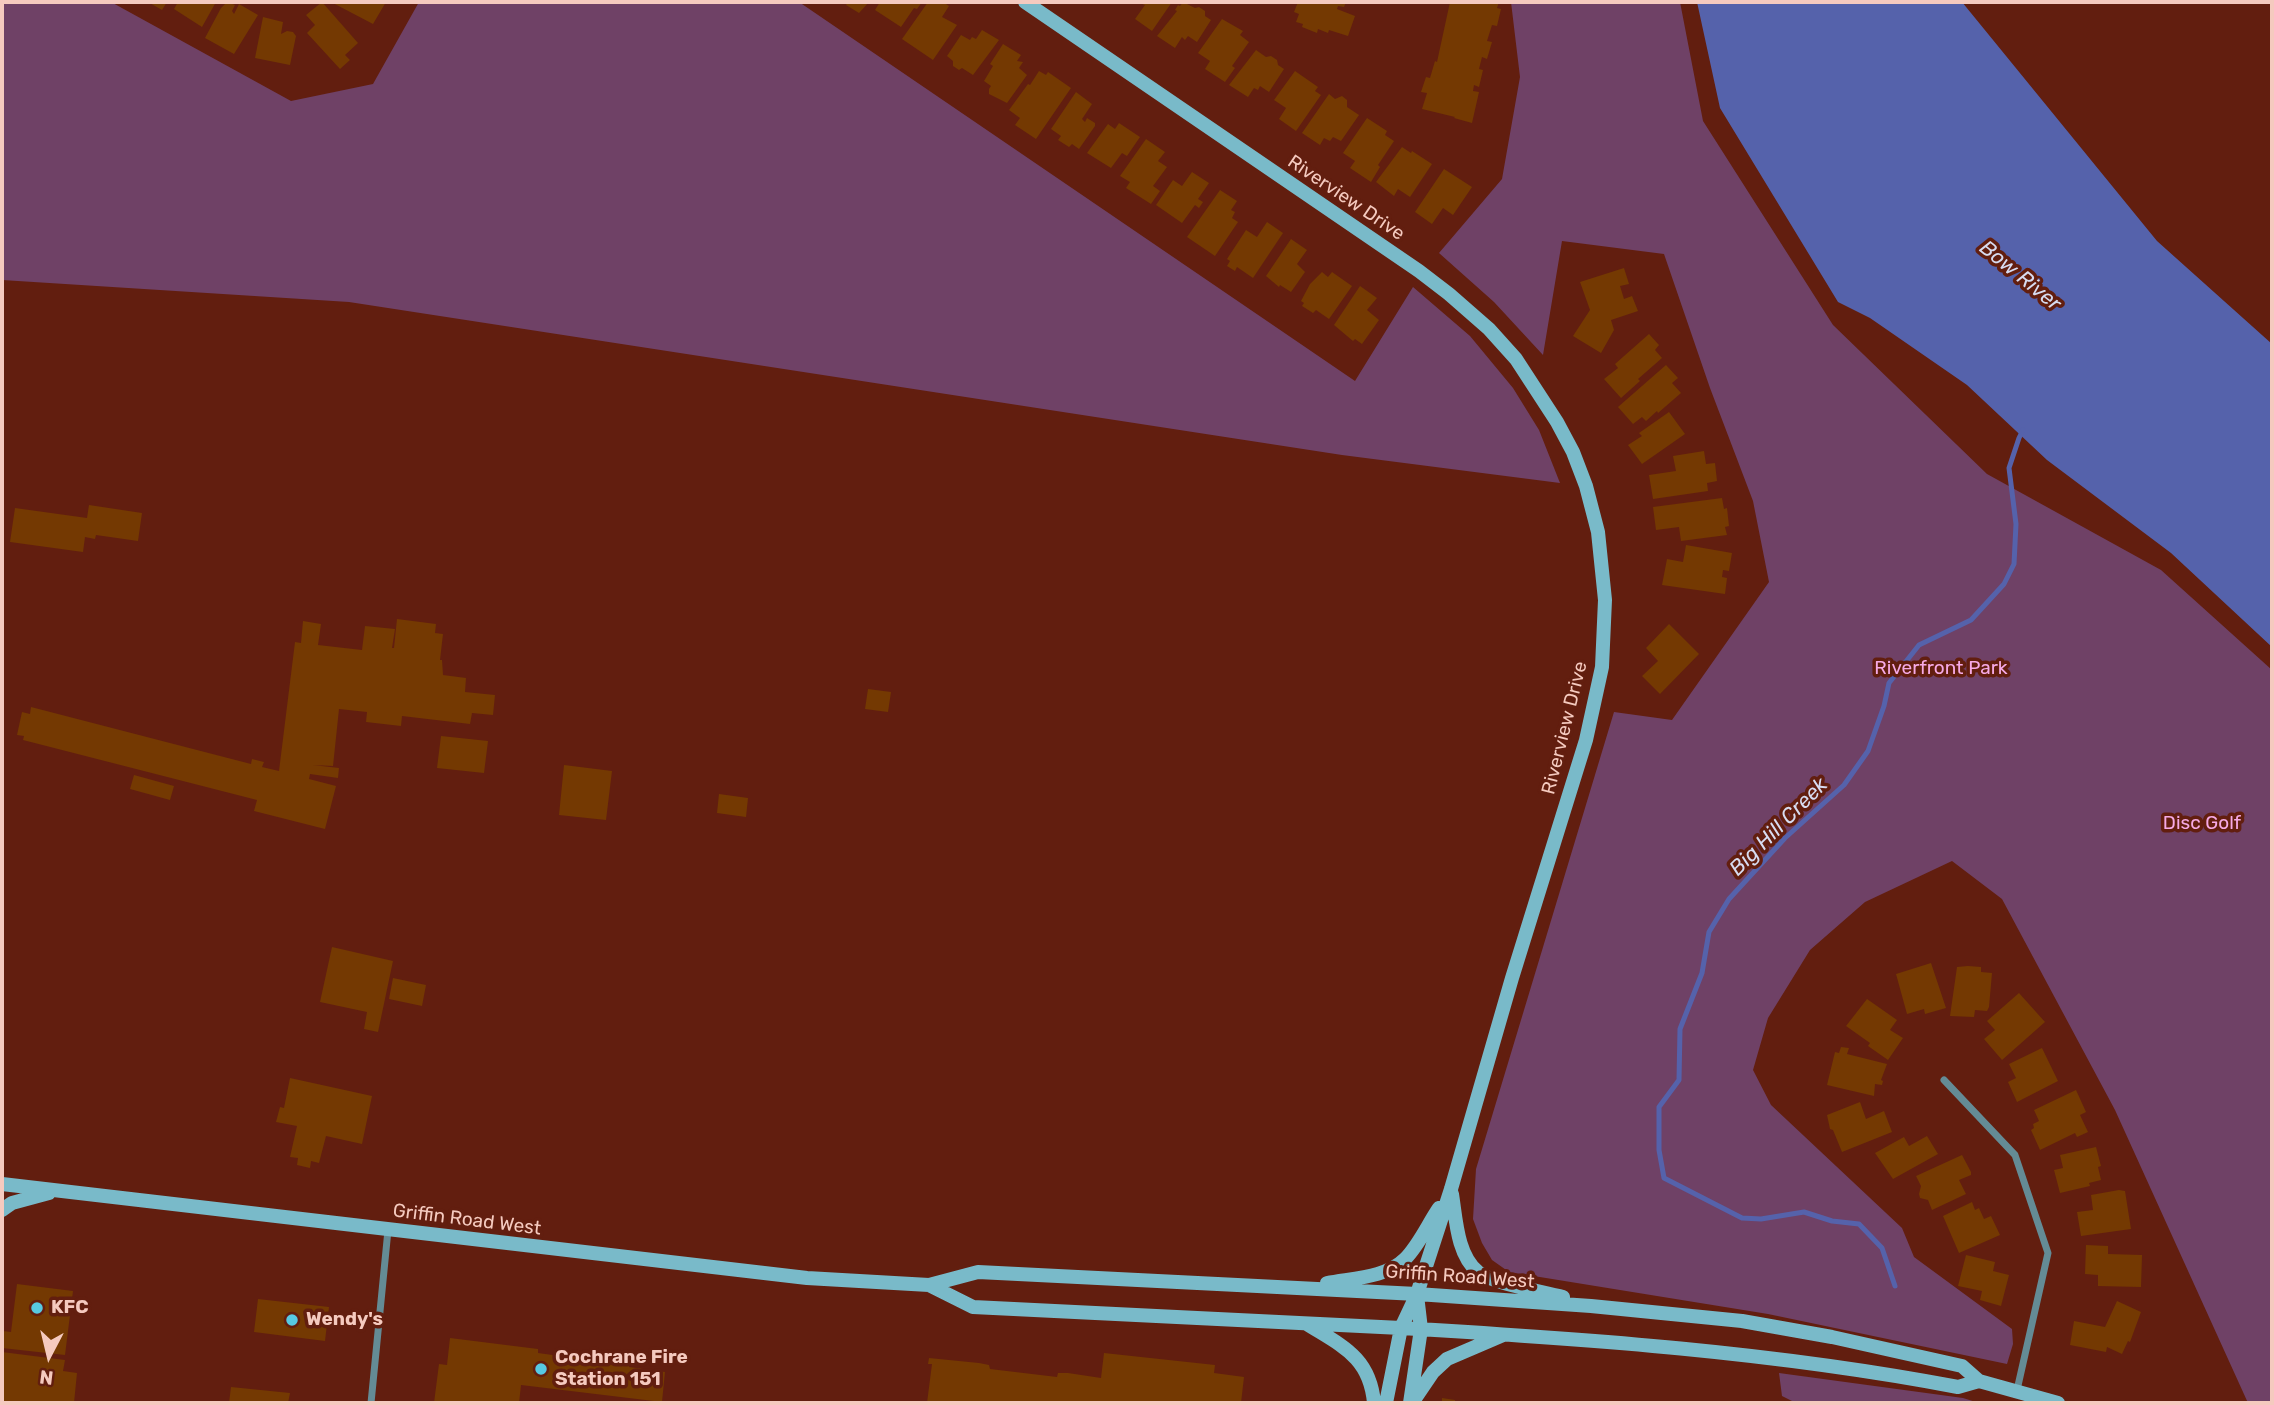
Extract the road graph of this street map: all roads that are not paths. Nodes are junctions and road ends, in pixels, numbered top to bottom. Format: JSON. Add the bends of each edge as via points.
{"nodes":[{"id":1,"x":1025,"y":2,"type":"edge"},
{"id":2,"x":1944,"y":1080,"type":"dead end"},
{"id":3,"x":2,"y":1184,"type":"edge"},
{"id":4,"x":1451,"y":1189,"type":"junction"},
{"id":5,"x":55,"y":1191,"type":"junction"},
{"id":6,"x":2,"y":1210,"type":"edge"},
{"id":7,"x":388,"y":1230,"type":"junction"},
{"id":8,"x":929,"y":1285,"type":"junction"},
{"id":9,"x":1305,"y":1287,"type":"junction"},
{"id":10,"x":1417,"y":1294,"type":"junction"},
{"id":11,"x":1591,"y":1306,"type":"junction"},
{"id":12,"x":1306,"y":1323,"type":"junction"},
{"id":13,"x":1401,"y":1328,"type":"junction"},
{"id":14,"x":1421,"y":1329,"type":"junction"},
{"id":15,"x":1506,"y":1334,"type":"junction"},
{"id":16,"x":1979,"y":1381,"type":"junction"},
{"id":17,"x":2017,"y":1390,"type":"junction"},
{"id":18,"x":371,"y":1403,"type":"edge"},
{"id":19,"x":1374,"y":1403,"type":"edge"},
{"id":20,"x":1386,"y":1403,"type":"edge"},
{"id":21,"x":1411,"y":1403,"type":"edge"},
{"id":22,"x":2058,"y":1403,"type":"edge"}],
"edges":[{"from":1,"to":4,"type":"main road","name":"Riverview Drive","via":[[1419,271],[1470,311],[1516,359],[1537,390],[1573,452],[1586,486],[1603,567],[1602,667],[1586,740]]},
{"from":2,"to":17,"type":"street","via":[[2015,1154],[2048,1253]]},
{"from":3,"to":5,"type":"main road","name":"Griffin Road West"},
{"from":4,"to":9,"type":"main road","via":[[1395,1267]]},
{"from":4,"to":10,"type":"main road","name":"Riverview Drive"},
{"from":4,"to":11,"type":"main road","via":[[1462,1246],[1478,1272]]},
{"from":5,"to":6,"type":"main road"},
{"from":5,"to":7,"type":"main road","name":"Griffin Road West"},
{"from":7,"to":8,"type":"main road","name":"Griffin Road West","via":[[734,1271]]},
{"from":7,"to":18,"type":"street"},
{"from":8,"to":9,"type":"main road","name":"Griffin Road West","via":[[978,1272]]},
{"from":8,"to":12,"type":"main road","name":"Griffin Road West","via":[[973,1307]]},
{"from":9,"to":10,"type":"main road","name":"Griffin Road West"},
{"from":10,"to":11,"type":"main road","name":"Griffin Road West"},
{"from":10,"to":13,"type":"main road","name":"Riverview Drive"},
{"from":10,"to":14,"type":"main road"},
{"from":11,"to":16,"type":"main road","name":"Griffin Road West","via":[[1742,1321],[1832,1337],[1962,1366]]},
{"from":12,"to":13,"type":"main road","name":"Griffin Road West"},
{"from":12,"to":19,"type":"main road","via":[[1346,1348],[1363,1365]]},
{"from":13,"to":14,"type":"main road","name":"Griffin Road West"},
{"from":13,"to":20,"type":"main road","name":"Riverview Drive"},
{"from":14,"to":15,"type":"main road","name":"Griffin Road West"},
{"from":14,"to":21,"type":"main road"},
{"from":15,"to":16,"type":"main road","name":"Griffin Road West","via":[[1735,1353],[1958,1387]]},
{"from":15,"to":21,"type":"main road","via":[[1447,1359]]},
{"from":16,"to":17,"type":"main road","name":"Griffin Road West"},
{"from":17,"to":22,"type":"main road","name":"Griffin Road West"}]}
